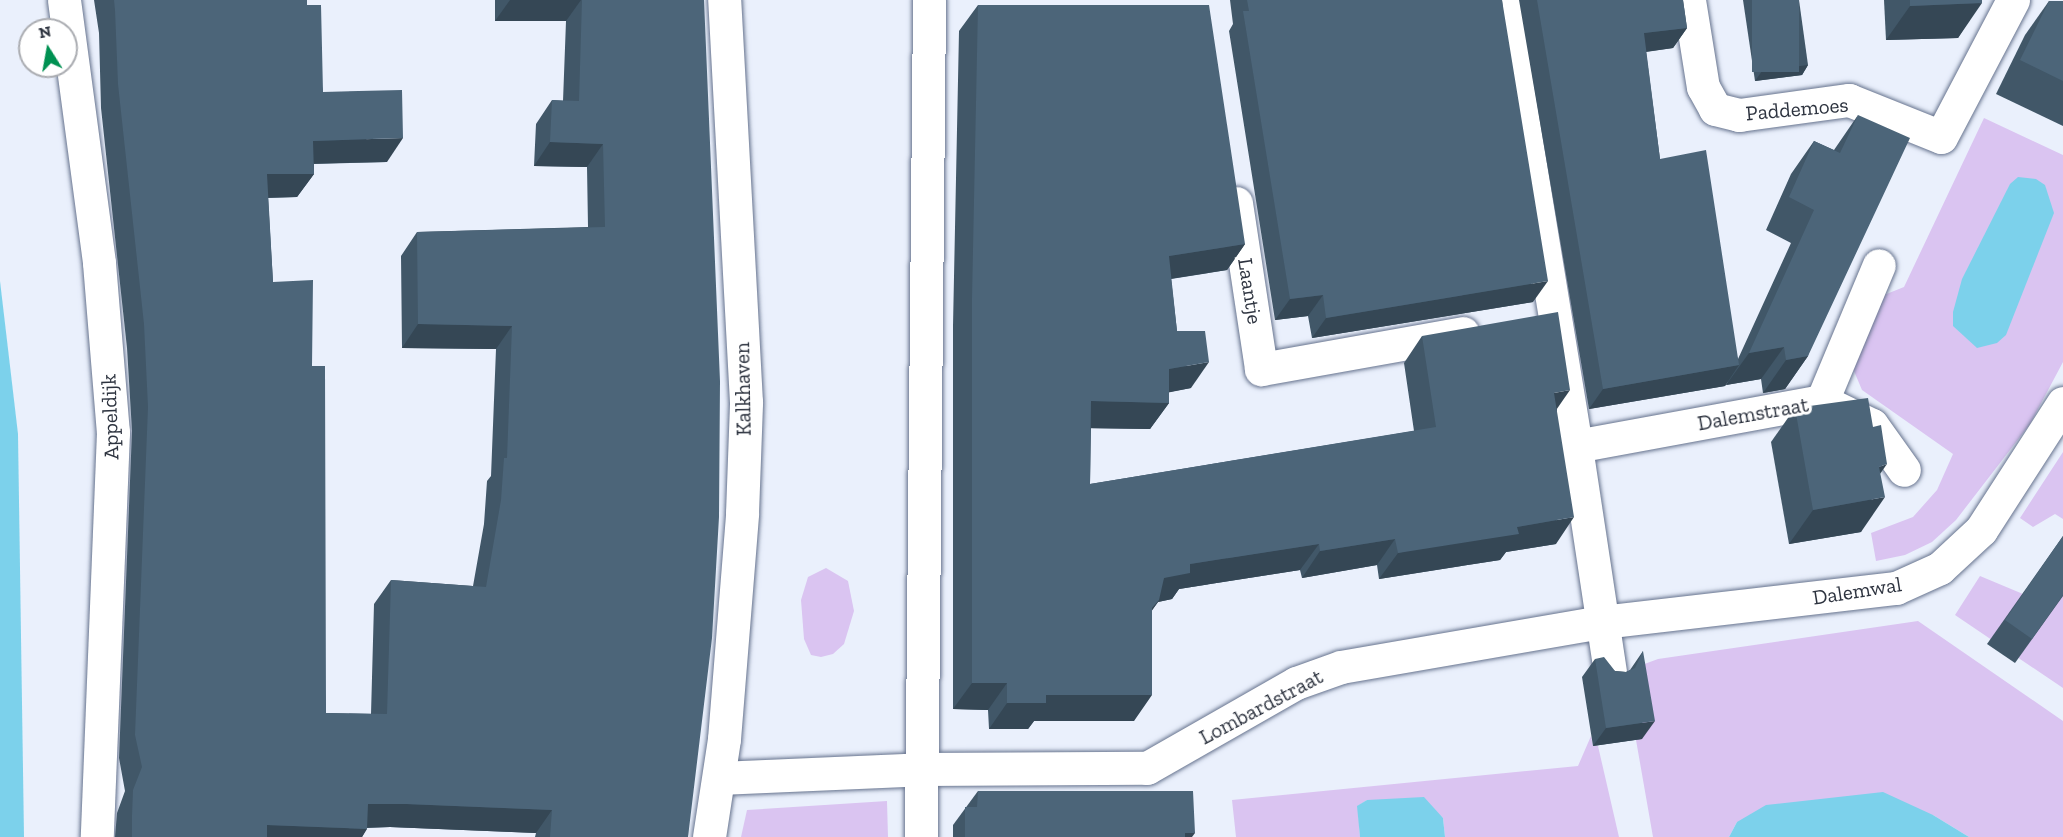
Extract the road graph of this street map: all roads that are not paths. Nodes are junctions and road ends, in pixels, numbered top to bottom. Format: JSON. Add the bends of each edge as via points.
{"nodes":[{"id":1,"x":64,"y":0,"type":"edge"},
{"id":2,"x":724,"y":0,"type":"edge"},
{"id":3,"x":929,"y":0,"type":"edge"},
{"id":4,"x":1503,"y":0,"type":"edge"},
{"id":5,"x":1689,"y":0,"type":"edge"},
{"id":6,"x":2013,"y":0,"type":"edge"},
{"id":7,"x":1231,"y":168,"type":"edge"},
{"id":8,"x":1879,"y":265,"type":"dead end"},
{"id":9,"x":1554,"y":317,"type":"junction"},
{"id":10,"x":1822,"y":401,"type":"junction"},
{"id":11,"x":2063,"y":403,"type":"edge"},
{"id":12,"x":1576,"y":446,"type":"junction"},
{"id":13,"x":1904,"y":470,"type":"dead end"},
{"id":14,"x":1602,"y":622,"type":"junction"},
{"id":15,"x":1610,"y":672,"type":"edge"},
{"id":16,"x":922,"y":769,"type":"junction"},
{"id":17,"x":718,"y":778,"type":"junction"},
{"id":18,"x":97,"y":837,"type":"edge"},
{"id":19,"x":709,"y":837,"type":"edge"},
{"id":20,"x":921,"y":837,"type":"edge"}],
"edges":[{"from":1,"to":18,"type":"street","name":"Appeldijk","via":[[99,263],[112,432]]},
{"from":2,"to":17,"type":"street","name":"Kalkhaven","via":[[746,402],[742,513]]},
{"from":3,"to":16,"type":"street"},
{"from":4,"to":9,"type":"street"},
{"from":5,"to":6,"type":"street","name":"Paddemoes","via":[[1703,87],[1715,109],[1739,115],[1849,100],[1941,137]]},
{"from":7,"to":9,"type":"street","name":"Laantje","via":[[1262,369]]},
{"from":8,"to":10,"type":"street"},
{"from":9,"to":12,"type":"street"},
{"from":10,"to":12,"type":"street","name":"Dalemstraat"},
{"from":10,"to":13,"type":"street","name":"Dalemstraat","via":[[1872,425]]},
{"from":11,"to":14,"type":"street","name":"Dalemwal","via":[[1982,530],[1940,568],[1915,580],[1896,588]]},
{"from":12,"to":14,"type":"street"},
{"from":14,"to":15,"type":"street"},
{"from":14,"to":16,"type":"street","name":"Lombardstraat","via":[[1311,675],[1154,766]]},
{"from":16,"to":17,"type":"street"},
{"from":16,"to":20,"type":"street"},
{"from":17,"to":19,"type":"street","name":"Kalkhaven"}]}
